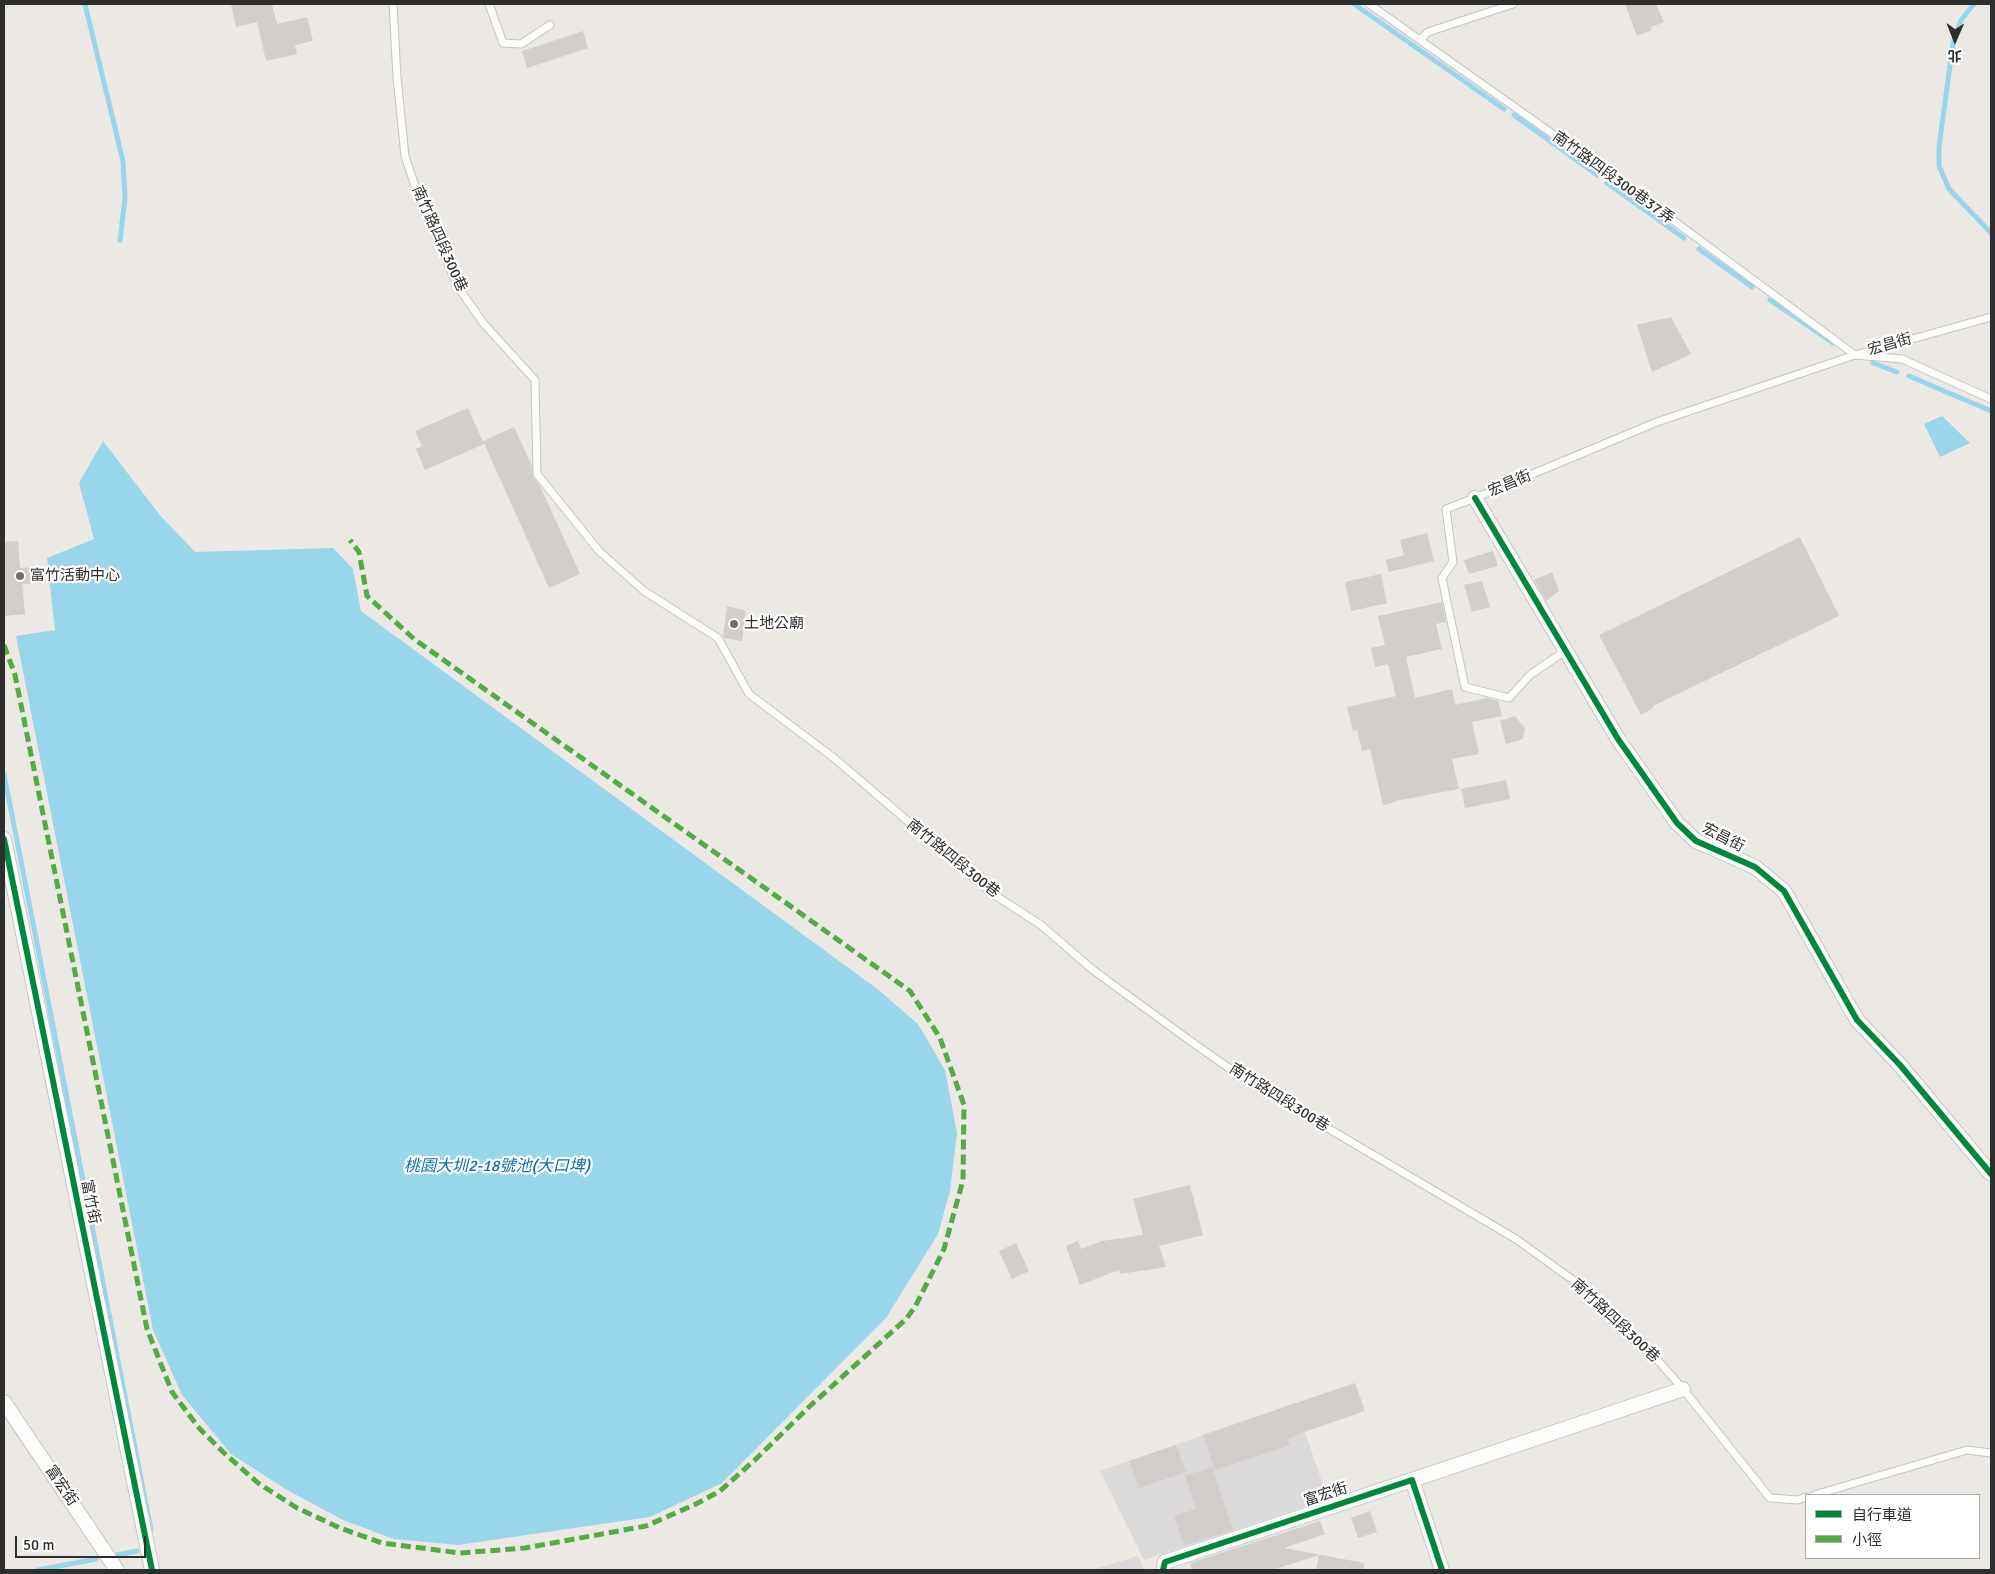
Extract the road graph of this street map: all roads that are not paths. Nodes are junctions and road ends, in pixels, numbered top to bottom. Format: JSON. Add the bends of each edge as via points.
{"nodes":[{"id":1,"x":393,"y":4,"type":"edge"},
{"id":2,"x":489,"y":4,"type":"edge"},
{"id":3,"x":1369,"y":4,"type":"edge"},
{"id":4,"x":1513,"y":4,"type":"edge"},
{"id":5,"x":550,"y":25,"type":"dead end"},
{"id":6,"x":1420,"y":40,"type":"junction"},
{"id":7,"x":1991,"y":317,"type":"edge"},
{"id":8,"x":1855,"y":355,"type":"junction"},
{"id":9,"x":1991,"y":399,"type":"edge"},
{"id":10,"x":1475,"y":498,"type":"junction"},
{"id":11,"x":1565,"y":651,"type":"junction"},
{"id":12,"x":4,"y":839,"type":"edge"},
{"id":13,"x":1991,"y":1174,"type":"edge"},
{"id":14,"x":1683,"y":1389,"type":"junction"},
{"id":15,"x":4,"y":1402,"type":"edge"},
{"id":16,"x":1991,"y":1452,"type":"edge"},
{"id":17,"x":1412,"y":1480,"type":"junction"},
{"id":18,"x":1817,"y":1494,"type":"edge"},
{"id":19,"x":1805,"y":1498,"type":"edge"},
{"id":20,"x":117,"y":1570,"type":"edge"},
{"id":21,"x":152,"y":1570,"type":"edge"},
{"id":22,"x":1163,"y":1570,"type":"edge"},
{"id":23,"x":1442,"y":1570,"type":"edge"}],
"edges":[{"from":1,"to":14,"type":"lane","name":"南竹路四段300巷","via":[[406,156],[418,195],[458,287],[484,324],[536,380],[537,474],[599,551],[644,590],[718,638],[749,694],[834,758],[993,894],[1041,925],[1093,970],[1246,1080],[1516,1239],[1576,1283],[1654,1356]]},
{"from":2,"to":5,"type":"lane","via":[[503,43],[521,44]]},
{"from":3,"to":6,"type":"lane","name":"南竹路四段300巷37弄"},
{"from":4,"to":6,"type":"lane","via":[[1428,32]]},
{"from":6,"to":8,"type":"lane","name":"南竹路四段300巷37弄","via":[[1639,195]]},
{"from":7,"to":8,"type":"lane","name":"宏昌街"},
{"from":8,"to":9,"type":"lane","via":[[1902,359]]},
{"from":8,"to":10,"type":"lane","name":"宏昌街","via":[[1656,422]]},
{"from":10,"to":11,"type":"street","name":"宏昌街"},
{"from":10,"to":11,"type":"lane","via":[[1446,508],[1453,562],[1442,578],[1465,687],[1509,698],[1530,675]]},
{"from":11,"to":13,"type":"street","name":"宏昌街","via":[[1618,739],[1677,823],[1696,840],[1755,867],[1784,891],[1857,1020],[1900,1065]]},
{"from":12,"to":21,"type":"street","name":"富竹街"},
{"from":14,"to":17,"type":"street"},
{"from":14,"to":19,"type":"lane","name":"南竹路四段300巷","via":[[1770,1498]]},
{"from":15,"to":20,"type":"street","name":"富宏街"},
{"from":16,"to":18,"type":"lane","via":[[1967,1450]]},
{"from":17,"to":22,"type":"street","name":"富宏街","via":[[1165,1562]]},
{"from":17,"to":23,"type":"street"}]}
